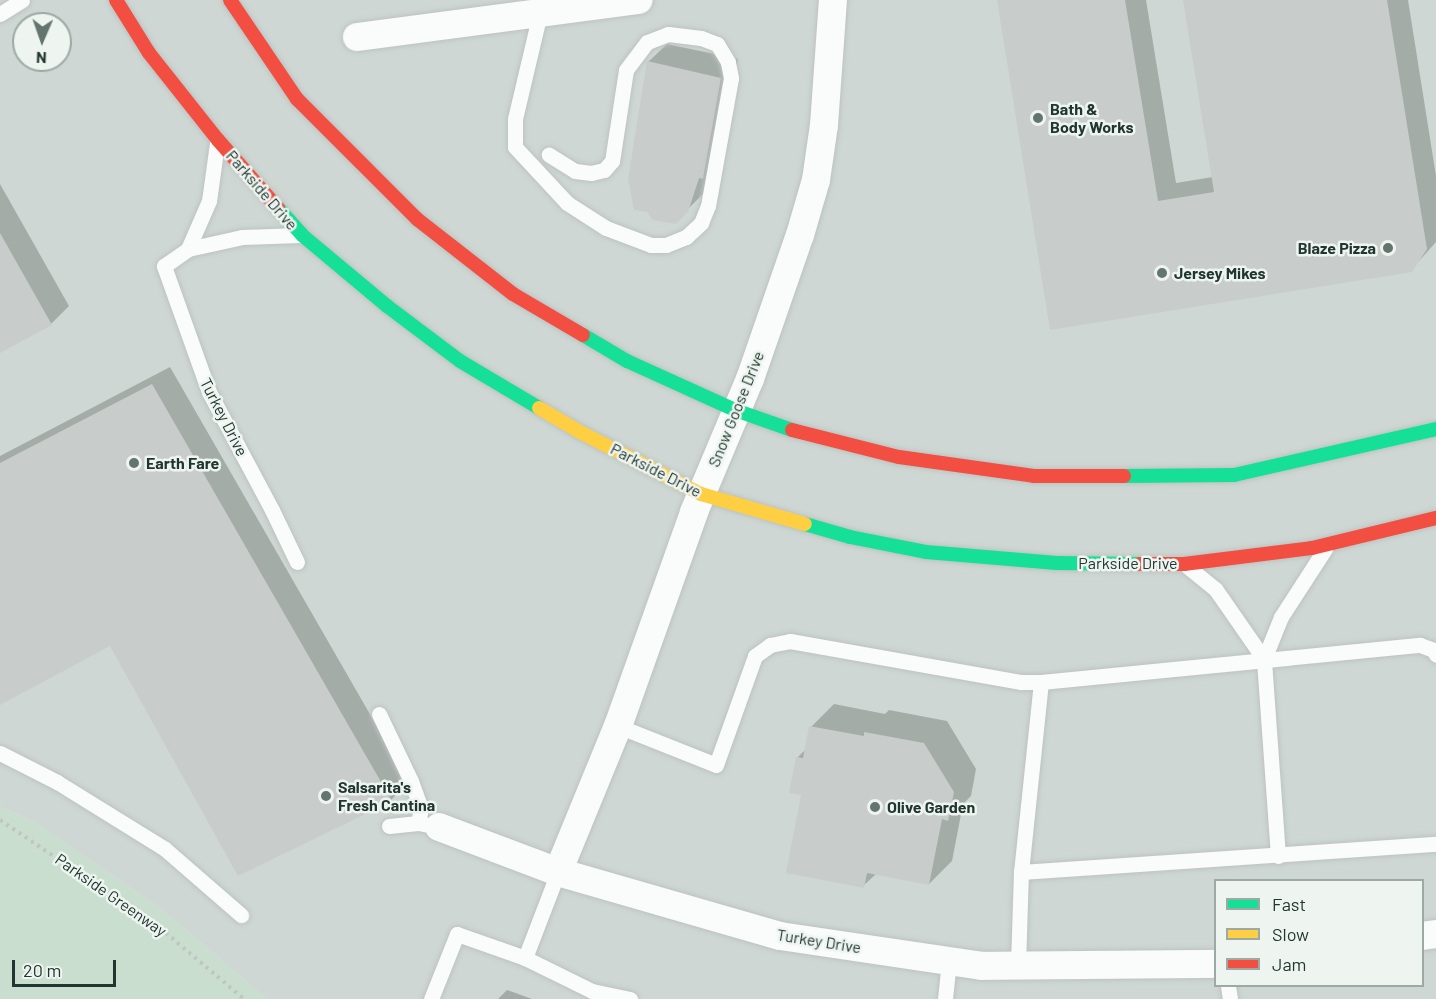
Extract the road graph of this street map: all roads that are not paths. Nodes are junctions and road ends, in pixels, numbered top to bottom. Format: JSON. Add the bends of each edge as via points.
{"nodes":[{"id":1,"x":22,"y":0,"type":"edge"},
{"id":2,"x":116,"y":0,"type":"edge"},
{"id":3,"x":230,"y":0,"type":"edge"},
{"id":4,"x":639,"y":0,"type":"edge"},
{"id":5,"x":833,"y":0,"type":"edge"},
{"id":6,"x":540,"y":13,"type":"junction"},
{"id":7,"x":0,"y":14,"type":"edge"},
{"id":8,"x":357,"y":37,"type":"dead end"},
{"id":9,"x":218,"y":140,"type":"junction"},
{"id":10,"x":549,"y":155,"type":"dead end"},
{"id":11,"x":302,"y":235,"type":"junction"},
{"id":12,"x":188,"y":249,"type":"junction"},
{"id":13,"x":735,"y":410,"type":"junction"},
{"id":14,"x":1436,"y":429,"type":"edge"},
{"id":15,"x":701,"y":494,"type":"junction"},
{"id":16,"x":1436,"y":518,"type":"edge"},
{"id":17,"x":1328,"y":544,"type":"junction"},
{"id":18,"x":297,"y":562,"type":"dead end"},
{"id":19,"x":1184,"y":564,"type":"junction"},
{"id":20,"x":1436,"y":655,"type":"edge"},
{"id":21,"x":1264,"y":658,"type":"junction"},
{"id":22,"x":1041,"y":682,"type":"junction"},
{"id":23,"x":379,"y":714,"type":"dead end"},
{"id":24,"x":618,"y":726,"type":"junction"},
{"id":25,"x":0,"y":753,"type":"edge"},
{"id":26,"x":428,"y":825,"type":"junction"},
{"id":27,"x":389,"y":826,"type":"dead end"},
{"id":28,"x":1436,"y":844,"type":"edge"},
{"id":29,"x":1278,"y":856,"type":"junction"},
{"id":30,"x":558,"y":872,"type":"junction"},
{"id":31,"x":1021,"y":872,"type":"junction"},
{"id":32,"x":241,"y":915,"type":"dead end"},
{"id":33,"x":525,"y":958,"type":"junction"},
{"id":34,"x":949,"y":961,"type":"junction"},
{"id":35,"x":1214,"y":964,"type":"edge"},
{"id":36,"x":1018,"y":966,"type":"junction"},
{"id":37,"x":431,"y":999,"type":"edge"},
{"id":38,"x":630,"y":999,"type":"edge"},
{"id":39,"x":945,"y":999,"type":"edge"}],
"edges":[{"from":1,"to":7,"type":"lane"},
{"from":2,"to":9,"type":"street","name":"Parkside Drive","via":[[149,53]]},
{"from":3,"to":13,"type":"street","via":[[297,99],[417,219],[522,299],[627,361]]},
{"from":4,"to":6,"type":"street"},
{"from":5,"to":13,"type":"street","name":"Snow Goose Drive","via":[[816,180],[770,324]]},
{"from":6,"to":8,"type":"street"},
{"from":6,"to":10,"type":"lane","via":[[516,118],[515,147],[567,203],[606,228],[651,244],[686,237],[701,223],[708,206],[731,78],[728,62],[717,44],[668,34],[647,42],[626,70],[612,161],[604,170],[591,173],[575,171]]},
{"from":9,"to":11,"type":"street","name":"Parkside Drive"},
{"from":9,"to":12,"type":"lane","via":[[209,201]]},
{"from":11,"to":12,"type":"lane","via":[[242,237]]},
{"from":11,"to":15,"type":"street","name":"Parkside Drive","via":[[460,362],[579,431]]},
{"from":12,"to":18,"type":"lane","name":"Turkey Drive","via":[[164,266],[208,392]]},
{"from":13,"to":14,"type":"street","via":[[800,433],[899,457],[1034,476],[1234,475]]},
{"from":13,"to":15,"type":"street","name":"Snow Goose Drive"},
{"from":15,"to":19,"type":"street","name":"Parkside Drive","via":[[850,537],[926,552],[1057,563]]},
{"from":15,"to":24,"type":"street","name":"Snow Goose Drive"},
{"from":16,"to":17,"type":"street","name":"Parkside Drive"},
{"from":17,"to":19,"type":"street","name":"Parkside Drive"},
{"from":17,"to":21,"type":"lane","via":[[1281,617]]},
{"from":19,"to":21,"type":"lane","via":[[1216,590]]},
{"from":20,"to":21,"type":"lane","via":[[1434,650],[1420,645]]},
{"from":21,"to":22,"type":"lane"},
{"from":21,"to":29,"type":"lane"},
{"from":22,"to":24,"type":"lane","via":[[1021,682],[790,641],[770,645],[755,656],[716,765]]},
{"from":22,"to":31,"type":"lane"},
{"from":23,"to":26,"type":"lane"},
{"from":24,"to":30,"type":"street","name":"Snow Goose Drive"},
{"from":25,"to":32,"type":"lane","via":[[57,782],[165,849]]},
{"from":26,"to":27,"type":"lane"},
{"from":26,"to":30,"type":"street","name":"Turkey Drive"},
{"from":28,"to":29,"type":"lane"},
{"from":29,"to":31,"type":"lane"},
{"from":30,"to":33,"type":"lane"},
{"from":30,"to":34,"type":"street","name":"Turkey Drive","via":[[780,936]]},
{"from":31,"to":36,"type":"lane"},
{"from":33,"to":37,"type":"lane","via":[[457,934]]},
{"from":33,"to":38,"type":"lane","via":[[592,991]]},
{"from":34,"to":36,"type":"street","name":"Turkey Drive"},
{"from":34,"to":39,"type":"lane"},
{"from":35,"to":36,"type":"street","name":"Turkey Drive"}]}
